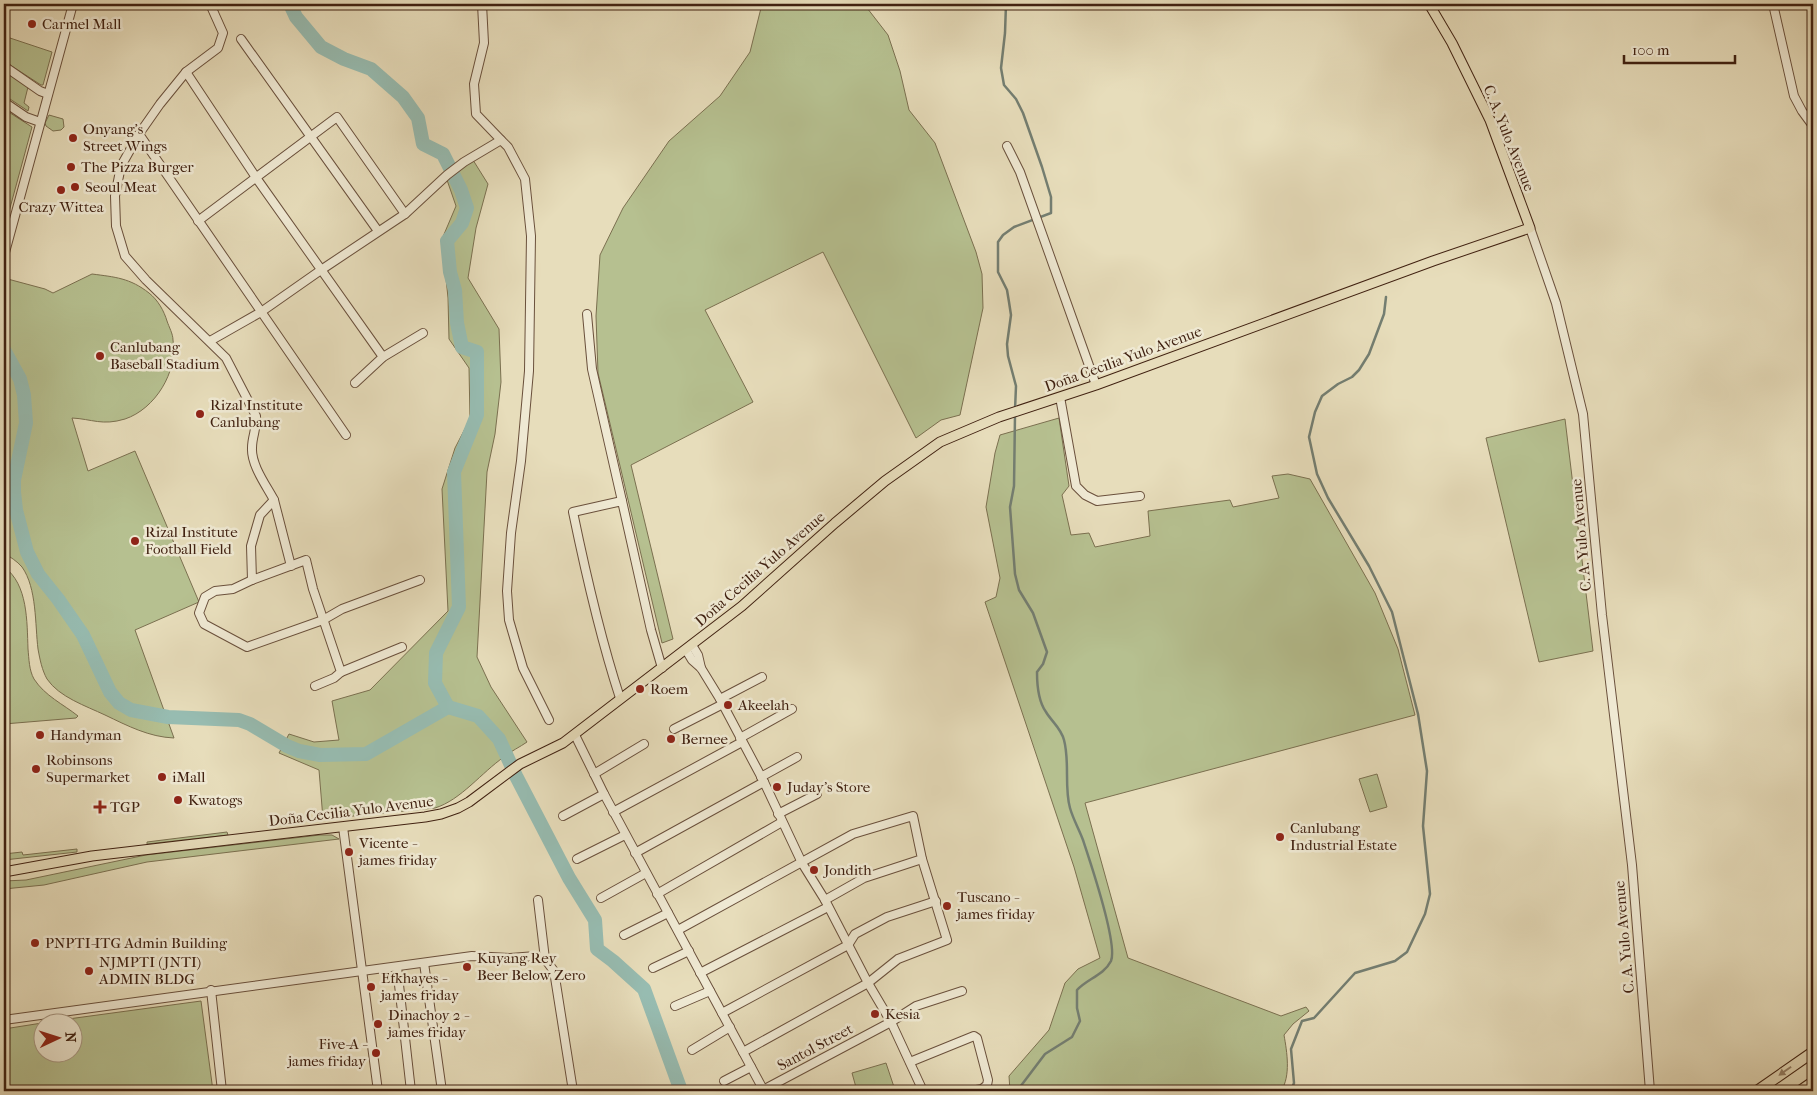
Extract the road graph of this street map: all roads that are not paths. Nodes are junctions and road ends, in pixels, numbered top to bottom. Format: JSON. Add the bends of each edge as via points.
{"nodes":[{"id":1,"x":72,"y":4,"type":"edge"},
{"id":2,"x":210,"y":4,"type":"edge"},
{"id":3,"x":482,"y":4,"type":"edge"},
{"id":4,"x":1429,"y":4,"type":"edge"},
{"id":5,"x":1773,"y":4,"type":"edge"},
{"id":6,"x":242,"y":39,"type":"dead end"},
{"id":7,"x":4,"y":66,"type":"edge"},
{"id":8,"x":186,"y":72,"type":"junction"},
{"id":9,"x":48,"y":94,"type":"junction"},
{"id":10,"x":4,"y":102,"type":"edge"},
{"id":11,"x":40,"y":122,"type":"junction"},
{"id":12,"x":1813,"y":126,"type":"edge"},
{"id":13,"x":138,"y":134,"type":"junction"},
{"id":14,"x":311,"y":137,"type":"junction"},
{"id":15,"x":501,"y":140,"type":"junction"},
{"id":16,"x":1007,"y":146,"type":"dead end"},
{"id":17,"x":257,"y":179,"type":"junction"},
{"id":18,"x":405,"y":214,"type":"junction"},
{"id":19,"x":198,"y":222,"type":"junction"},
{"id":20,"x":1530,"y":228,"type":"junction"},
{"id":21,"x":378,"y":232,"type":"junction"},
{"id":22,"x":4,"y":256,"type":"edge"},
{"id":23,"x":321,"y":270,"type":"junction"},
{"id":24,"x":261,"y":312,"type":"junction"},
{"id":25,"x":587,"y":314,"type":"dead end"},
{"id":26,"x":423,"y":333,"type":"dead end"},
{"id":27,"x":210,"y":341,"type":"junction"},
{"id":28,"x":383,"y":357,"type":"junction"},
{"id":29,"x":355,"y":383,"type":"dead end"},
{"id":30,"x":1096,"y":385,"type":"junction"},
{"id":31,"x":1060,"y":397,"type":"junction"},
{"id":32,"x":346,"y":435,"type":"dead end"},
{"id":33,"x":1140,"y":496,"type":"dead end"},
{"id":34,"x":274,"y":500,"type":"junction"},
{"id":35,"x":622,"y":501,"type":"junction"},
{"id":36,"x":291,"y":566,"type":"junction"},
{"id":37,"x":252,"y":580,"type":"junction"},
{"id":38,"x":420,"y":580,"type":"dead end"},
{"id":39,"x":323,"y":620,"type":"junction"},
{"id":40,"x":402,"y":647,"type":"dead end"},
{"id":41,"x":689,"y":648,"type":"junction"},
{"id":42,"x":662,"y":668,"type":"junction"},
{"id":43,"x":341,"y":672,"type":"junction"},
{"id":44,"x":762,"y":678,"type":"dead end"},
{"id":45,"x":315,"y":686,"type":"dead end"},
{"id":46,"x":620,"y":698,"type":"junction"},
{"id":47,"x":721,"y":701,"type":"junction"},
{"id":48,"x":792,"y":710,"type":"dead end"},
{"id":49,"x":549,"y":720,"type":"dead end"},
{"id":50,"x":674,"y":729,"type":"dead end"},
{"id":51,"x":575,"y":735,"type":"junction"},
{"id":52,"x":741,"y":740,"type":"junction"},
{"id":53,"x":644,"y":744,"type":"dead end"},
{"id":54,"x":797,"y":757,"type":"dead end"},
{"id":55,"x":594,"y":774,"type":"junction"},
{"id":56,"x":762,"y":780,"type":"junction"},
{"id":57,"x":604,"y":794,"type":"junction"},
{"id":58,"x":817,"y":794,"type":"dead end"},
{"id":59,"x":614,"y":812,"type":"junction"},
{"id":60,"x":778,"y":814,"type":"junction"},
{"id":61,"x":563,"y":816,"type":"dead end"},
{"id":62,"x":782,"y":822,"type":"junction"},
{"id":63,"x":343,"y":826,"type":"junction"},
{"id":64,"x":625,"y":835,"type":"junction"},
{"id":65,"x":636,"y":853,"type":"junction"},
{"id":66,"x":577,"y":859,"type":"dead end"},
{"id":67,"x":922,"y":859,"type":"junction"},
{"id":68,"x":802,"y":863,"type":"junction"},
{"id":69,"x":4,"y":872,"type":"edge"},
{"id":70,"x":646,"y":873,"type":"junction"},
{"id":71,"x":657,"y":894,"type":"junction"},
{"id":72,"x":601,"y":898,"type":"dead end"},
{"id":73,"x":538,"y":900,"type":"dead end"},
{"id":74,"x":936,"y":901,"type":"junction"},
{"id":75,"x":826,"y":903,"type":"junction"},
{"id":76,"x":668,"y":913,"type":"junction"},
{"id":77,"x":678,"y":930,"type":"junction"},
{"id":78,"x":624,"y":935,"type":"dead end"},
{"id":79,"x":848,"y":945,"type":"junction"},
{"id":80,"x":689,"y":951,"type":"junction"},
{"id":81,"x":545,"y":959,"type":"junction"},
{"id":82,"x":424,"y":963,"type":"junction"},
{"id":83,"x":397,"y":967,"type":"junction"},
{"id":84,"x":653,"y":968,"type":"dead end"},
{"id":85,"x":363,"y":971,"type":"junction"},
{"id":86,"x":700,"y":973,"type":"junction"},
{"id":87,"x":868,"y":983,"type":"junction"},
{"id":88,"x":211,"y":990,"type":"junction"},
{"id":89,"x":710,"y":991,"type":"junction"},
{"id":90,"x":962,"y":991,"type":"dead end"},
{"id":91,"x":675,"y":1006,"type":"dead end"},
{"id":92,"x":722,"y":1013,"type":"junction"},
{"id":93,"x":4,"y":1020,"type":"edge"},
{"id":94,"x":891,"y":1022,"type":"junction"},
{"id":95,"x":730,"y":1027,"type":"junction"},
{"id":96,"x":692,"y":1050,"type":"dead end"},
{"id":97,"x":743,"y":1052,"type":"junction"},
{"id":98,"x":1813,"y":1052,"type":"edge"},
{"id":99,"x":910,"y":1062,"type":"junction"},
{"id":100,"x":751,"y":1067,"type":"junction"},
{"id":101,"x":724,"y":1081,"type":"dead end"},
{"id":102,"x":1813,"y":1082,"type":"edge"},
{"id":103,"x":222,"y":1091,"type":"edge"},
{"id":104,"x":378,"y":1091,"type":"edge"},
{"id":105,"x":412,"y":1091,"type":"edge"},
{"id":106,"x":442,"y":1091,"type":"edge"},
{"id":107,"x":573,"y":1091,"type":"edge"},
{"id":108,"x":764,"y":1091,"type":"edge"},
{"id":109,"x":923,"y":1091,"type":"edge"},
{"id":110,"x":971,"y":1091,"type":"edge"},
{"id":111,"x":1650,"y":1091,"type":"edge"},
{"id":112,"x":1757,"y":1091,"type":"edge"},
{"id":113,"x":1800,"y":1091,"type":"edge"}],
"edges":[{"from":1,"to":9,"type":"street"},
{"from":2,"to":8,"type":"street","via":[[223,33],[218,48]]},
{"from":3,"to":15,"type":"street","via":[[484,43],[474,84],[476,114]]},
{"from":4,"to":20,"type":"main road","name":"C. A. Yulo Avenue","via":[[1490,120]]},
{"from":5,"to":12,"type":"street","via":[[1794,96]]},
{"from":6,"to":14,"type":"street"},
{"from":7,"to":9,"type":"street"},
{"from":8,"to":13,"type":"street"},
{"from":8,"to":17,"type":"street"},
{"from":9,"to":11,"type":"street"},
{"from":10,"to":11,"type":"street"},
{"from":11,"to":22,"type":"street"},
{"from":13,"to":19,"type":"street"},
{"from":13,"to":27,"type":"street","via":[[120,166],[115,196],[116,226],[126,256],[146,280]]},
{"from":14,"to":17,"type":"street"},
{"from":14,"to":18,"type":"street","via":[[337,117]]},
{"from":14,"to":21,"type":"street"},
{"from":15,"to":18,"type":"street","via":[[446,175]]},
{"from":15,"to":49,"type":"street","via":[[525,178],[531,236],[529,371],[511,533],[507,590],[509,620],[523,668]]},
{"from":16,"to":30,"type":"street","via":[[1020,172]]},
{"from":17,"to":19,"type":"street"},
{"from":17,"to":23,"type":"street"},
{"from":18,"to":21,"type":"street"},
{"from":19,"to":24,"type":"street"},
{"from":20,"to":30,"type":"main road","name":"Doña Cecilia Yulo Avenue"},
{"from":20,"to":111,"type":"street","name":"C. A. Yulo Avenue","via":[[1556,304],[1583,414],[1602,615],[1632,865]]},
{"from":21,"to":23,"type":"street"},
{"from":23,"to":24,"type":"street"},
{"from":23,"to":28,"type":"street"},
{"from":24,"to":27,"type":"street"},
{"from":24,"to":32,"type":"street"},
{"from":25,"to":35,"type":"street","via":[[592,369]]},
{"from":26,"to":28,"type":"street"},
{"from":27,"to":34,"type":"street","via":[[226,358],[256,416],[252,455]]},
{"from":28,"to":29,"type":"street"},
{"from":30,"to":31,"type":"main road","name":"Doña Cecilia Yulo Avenue"},
{"from":31,"to":33,"type":"street","via":[[1076,486],[1097,501]]},
{"from":31,"to":41,"type":"main road","name":"Doña Cecilia Yulo Avenue","via":[[940,442],[835,522],[742,606]]},
{"from":34,"to":36,"type":"street"},
{"from":34,"to":37,"type":"street","via":[[260,515],[251,546]]},
{"from":35,"to":42,"type":"street"},
{"from":35,"to":46,"type":"street","via":[[573,512],[605,653]]},
{"from":36,"to":37,"type":"street"},
{"from":36,"to":39,"type":"street","via":[[306,560]]},
{"from":37,"to":39,"type":"street","via":[[233,589],[215,591],[205,598],[200,613],[204,624],[248,647]]},
{"from":38,"to":39,"type":"street","via":[[342,609]]},
{"from":39,"to":43,"type":"street"},
{"from":40,"to":43,"type":"street"},
{"from":41,"to":42,"type":"main road","name":"Doña Cecilia Yulo Avenue"},
{"from":41,"to":47,"type":"street","via":[[698,655],[701,668]]},
{"from":42,"to":46,"type":"main road","name":"Doña Cecilia Yulo Avenue"},
{"from":43,"to":45,"type":"street"},
{"from":44,"to":47,"type":"street"},
{"from":46,"to":51,"type":"main road","name":"Doña Cecilia Yulo Avenue"},
{"from":47,"to":50,"type":"street"},
{"from":47,"to":52,"type":"street"},
{"from":48,"to":52,"type":"street"},
{"from":51,"to":55,"type":"street"},
{"from":51,"to":63,"type":"main road","name":"Doña Cecilia Yulo Avenue","via":[[520,764],[469,802],[441,814]]},
{"from":52,"to":56,"type":"street"},
{"from":52,"to":59,"type":"street"},
{"from":53,"to":55,"type":"street"},
{"from":54,"to":56,"type":"street"},
{"from":55,"to":57,"type":"street"},
{"from":56,"to":60,"type":"street"},
{"from":56,"to":65,"type":"street"},
{"from":57,"to":59,"type":"street"},
{"from":57,"to":61,"type":"street"},
{"from":58,"to":60,"type":"street"},
{"from":59,"to":64,"type":"street"},
{"from":60,"to":62,"type":"street"},
{"from":62,"to":68,"type":"street"},
{"from":62,"to":71,"type":"street"},
{"from":63,"to":69,"type":"main road","name":"Doña Cecilia Yulo Avenue","via":[[92,856]]},
{"from":63,"to":85,"type":"street"},
{"from":64,"to":65,"type":"street"},
{"from":64,"to":66,"type":"street"},
{"from":65,"to":70,"type":"street"},
{"from":67,"to":68,"type":"street","via":[[913,816],[854,834]]},
{"from":67,"to":74,"type":"street"},
{"from":67,"to":75,"type":"street","via":[[864,878]]},
{"from":68,"to":75,"type":"street"},
{"from":68,"to":77,"type":"street"},
{"from":70,"to":71,"type":"street"},
{"from":70,"to":72,"type":"street"},
{"from":71,"to":76,"type":"street"},
{"from":73,"to":81,"type":"street"},
{"from":74,"to":79,"type":"street","via":[[887,917],[855,934]]},
{"from":74,"to":87,"type":"street","via":[[947,940],[898,959]]},
{"from":75,"to":79,"type":"street"},
{"from":75,"to":86,"type":"street"},
{"from":76,"to":77,"type":"street"},
{"from":76,"to":78,"type":"street"},
{"from":77,"to":80,"type":"street"},
{"from":79,"to":87,"type":"street"},
{"from":79,"to":92,"type":"street"},
{"from":80,"to":84,"type":"street"},
{"from":80,"to":86,"type":"street"},
{"from":81,"to":82,"type":"street","via":[[536,956],[472,956]]},
{"from":81,"to":107,"type":"street","via":[[554,972]]},
{"from":82,"to":83,"type":"street"},
{"from":82,"to":106,"type":"street"},
{"from":83,"to":85,"type":"street"},
{"from":83,"to":105,"type":"street"},
{"from":85,"to":88,"type":"street"},
{"from":85,"to":104,"type":"street"},
{"from":86,"to":89,"type":"street"},
{"from":87,"to":94,"type":"street"},
{"from":87,"to":97,"type":"street"},
{"from":88,"to":93,"type":"street"},
{"from":88,"to":103,"type":"street"},
{"from":89,"to":91,"type":"street"},
{"from":89,"to":92,"type":"street"},
{"from":90,"to":94,"type":"street","name":"Santol Street","via":[[916,1006]]},
{"from":92,"to":95,"type":"street"},
{"from":94,"to":99,"type":"street"},
{"from":94,"to":108,"type":"street","name":"Santol Street"},
{"from":95,"to":96,"type":"street"},
{"from":95,"to":97,"type":"street"},
{"from":97,"to":100,"type":"street"},
{"from":98,"to":112,"type":"highway","one_way":true},
{"from":99,"to":109,"type":"street"},
{"from":99,"to":110,"type":"street","via":[[974,1036],[988,1080],[982,1089]]},
{"from":100,"to":101,"type":"street"},
{"from":100,"to":108,"type":"street"},
{"from":102,"to":113,"type":"highway"}]}
